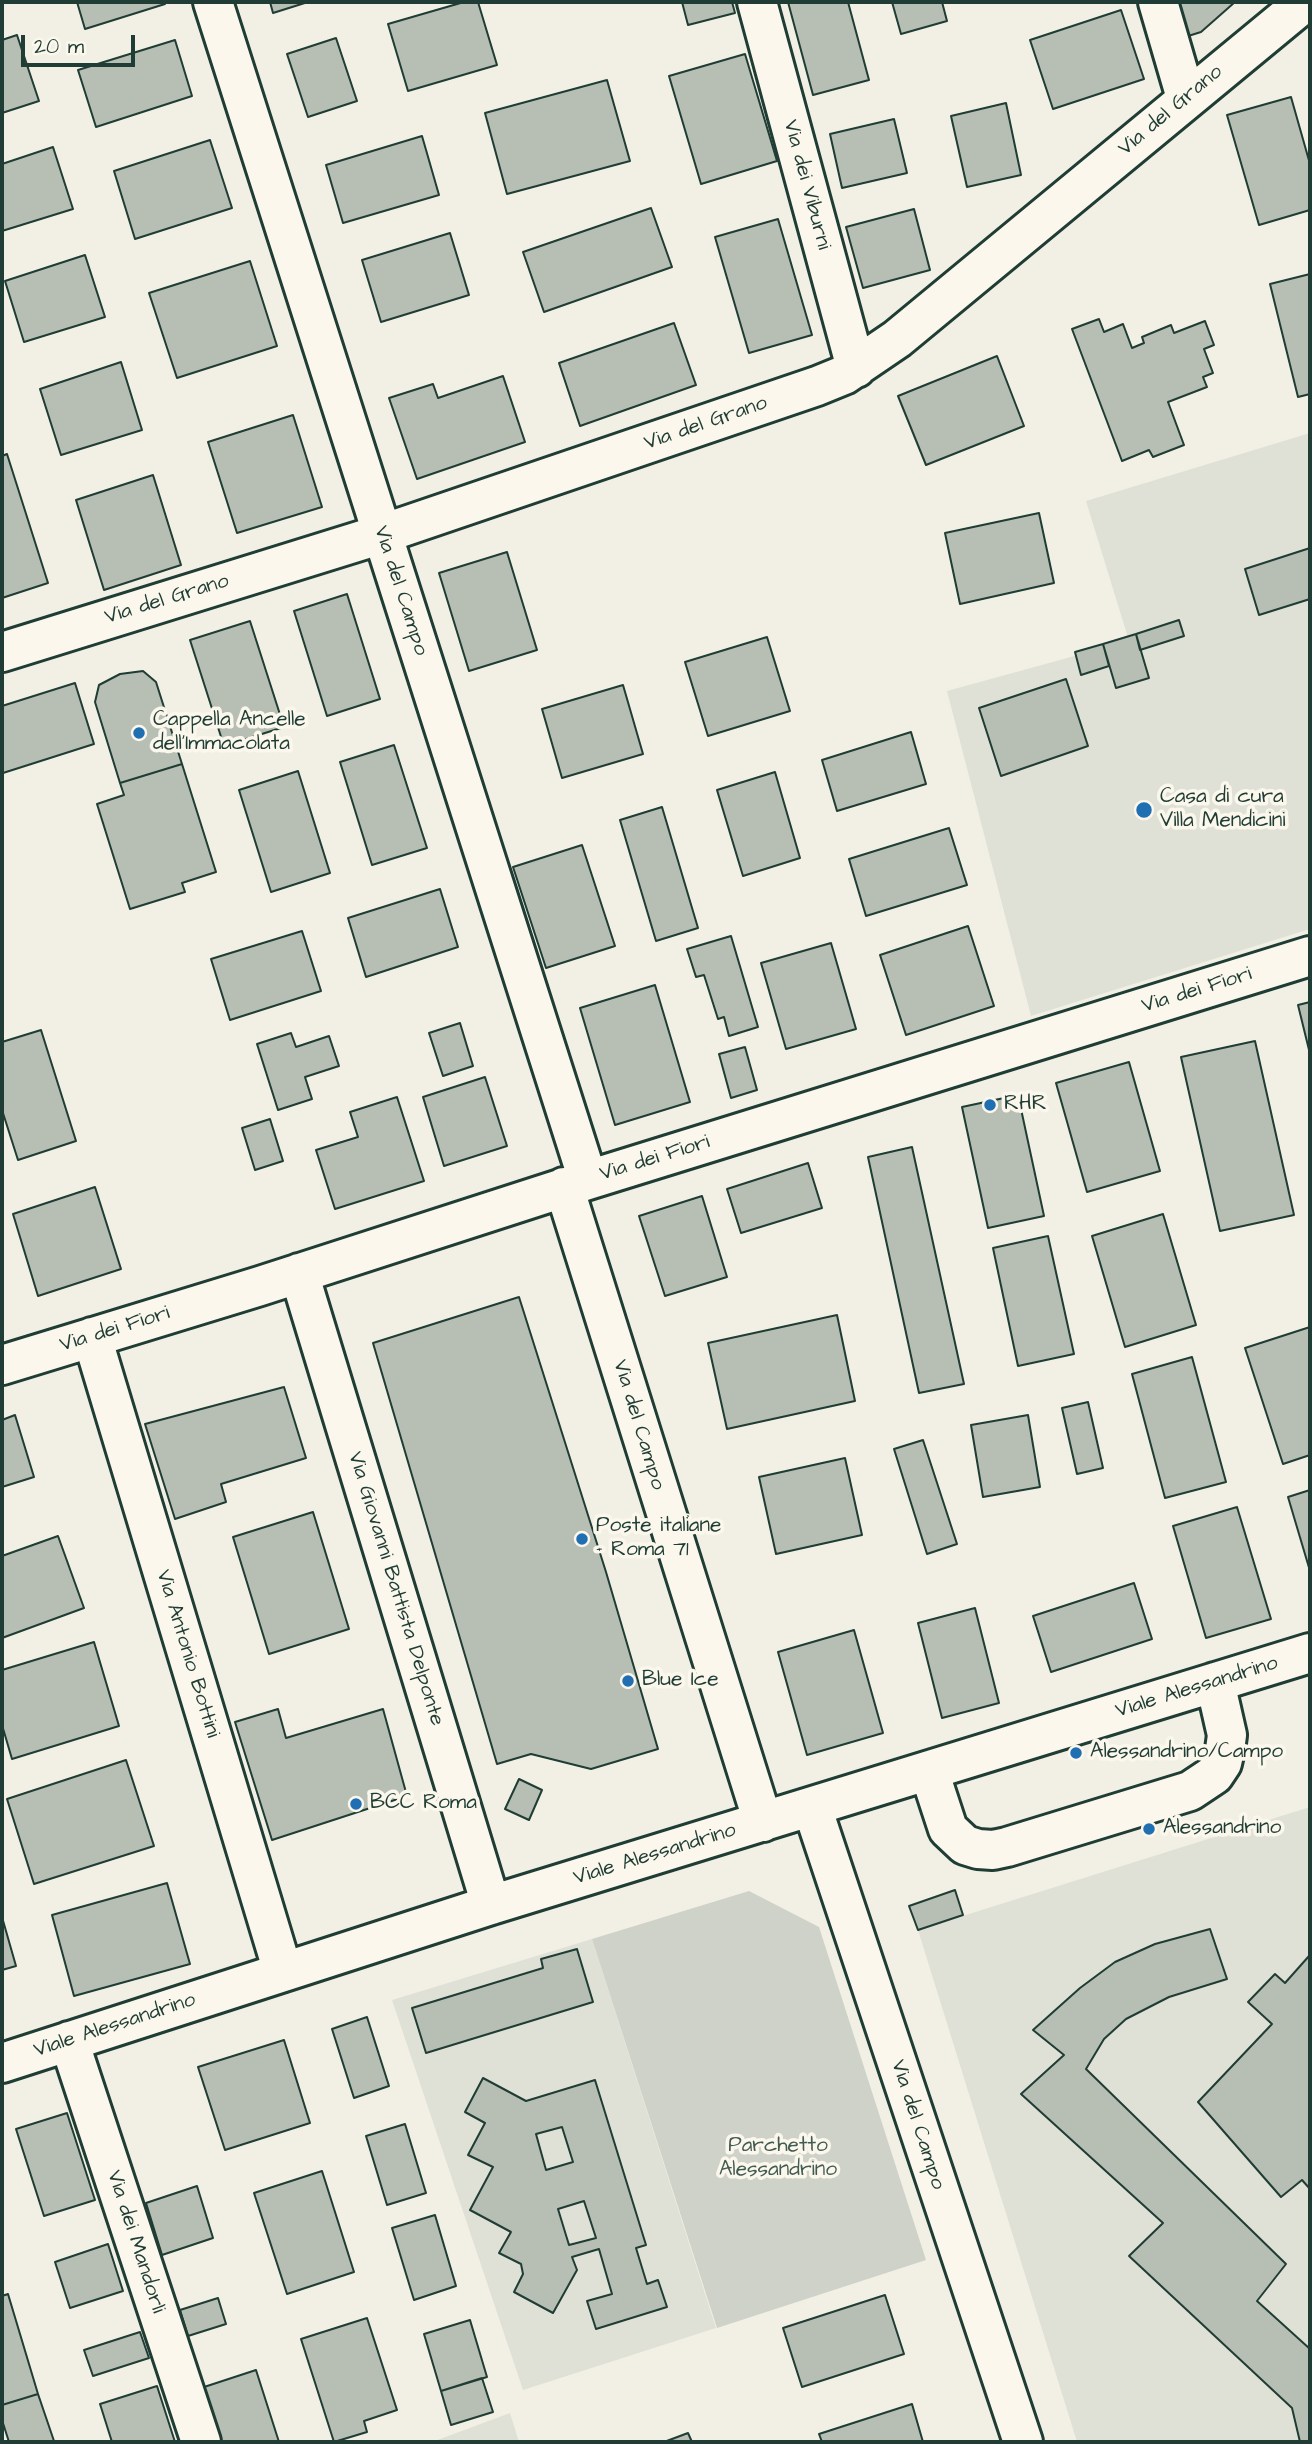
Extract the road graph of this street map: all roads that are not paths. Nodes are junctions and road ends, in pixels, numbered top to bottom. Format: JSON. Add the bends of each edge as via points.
{"nodes":[{"id":1,"x":213,"y":2,"type":"edge"},
{"id":2,"x":757,"y":2,"type":"edge"},
{"id":3,"x":1158,"y":2,"type":"edge"},
{"id":4,"x":1305,"y":2,"type":"edge"},
{"id":5,"x":1186,"y":98,"type":"junction"},
{"id":6,"x":856,"y":368,"type":"junction"},
{"id":7,"x":382,"y":534,"type":"junction"},
{"id":8,"x":2,"y":652,"type":"edge"},
{"id":9,"x":1310,"y":956,"type":"edge"},
{"id":10,"x":576,"y":1183,"type":"junction"},
{"id":11,"x":299,"y":1273,"type":"junction"},
{"id":12,"x":92,"y":1337,"type":"junction"},
{"id":13,"x":2,"y":1365,"type":"edge"},
{"id":14,"x":1310,"y":1653,"type":"edge"},
{"id":15,"x":1215,"y":1682,"type":"junction"},
{"id":16,"x":929,"y":1771,"type":"junction"},
{"id":17,"x":812,"y":1807,"type":"junction"},
{"id":18,"x":763,"y":1822,"type":"junction"},
{"id":19,"x":491,"y":1905,"type":"junction"},
{"id":20,"x":283,"y":1972,"type":"junction"},
{"id":21,"x":69,"y":2041,"type":"junction"},
{"id":22,"x":2,"y":2063,"type":"edge"},
{"id":23,"x":201,"y":2442,"type":"edge"},
{"id":24,"x":1023,"y":2442,"type":"edge"}],
"edges":[{"from":1,"to":7,"type":"street","name":"Via del Campo"},
{"from":2,"to":6,"type":"street","name":"Via dei Viburni"},
{"from":3,"to":5,"type":"street"},
{"from":4,"to":5,"type":"street","name":"Via del Grano"},
{"from":5,"to":6,"type":"street","name":"Via del Grano","via":[[897,339]]},
{"from":6,"to":7,"type":"street","name":"Via del Grano","via":[[817,386]]},
{"from":7,"to":8,"type":"street","name":"Via del Grano"},
{"from":7,"to":10,"type":"street","name":"Via del Campo"},
{"from":9,"to":10,"type":"street","name":"Via dei Fiori"},
{"from":10,"to":11,"type":"street","name":"Via dei Fiori"},
{"from":10,"to":18,"type":"street","name":"Via del Campo"},
{"from":11,"to":12,"type":"street","name":"Via dei Fiori"},
{"from":11,"to":19,"type":"street","name":"Via Giovanni Battista Delponte"},
{"from":12,"to":13,"type":"street","name":"Via dei Fiori"},
{"from":12,"to":20,"type":"street","name":"Via Antonio Bottini"},
{"from":14,"to":15,"type":"street","name":"Viale Alessandrino"},
{"from":15,"to":16,"type":"street","name":"Viale Alessandrino"},
{"from":15,"to":16,"type":"street","via":[[1224,1714],[1226,1750],[1214,1775],[1190,1791],[1007,1847],[978,1849],[965,1845],[948,1829]]},
{"from":16,"to":17,"type":"street","name":"Viale Alessandrino"},
{"from":17,"to":18,"type":"street","name":"Viale Alessandrino"},
{"from":17,"to":24,"type":"street","name":"Via del Campo"},
{"from":18,"to":19,"type":"street","name":"Viale Alessandrino"},
{"from":19,"to":20,"type":"street","name":"Viale Alessandrino"},
{"from":20,"to":21,"type":"street","name":"Viale Alessandrino"},
{"from":21,"to":22,"type":"street","name":"Viale Alessandrino"},
{"from":21,"to":23,"type":"street","name":"Via dei Mandorli"}]}
